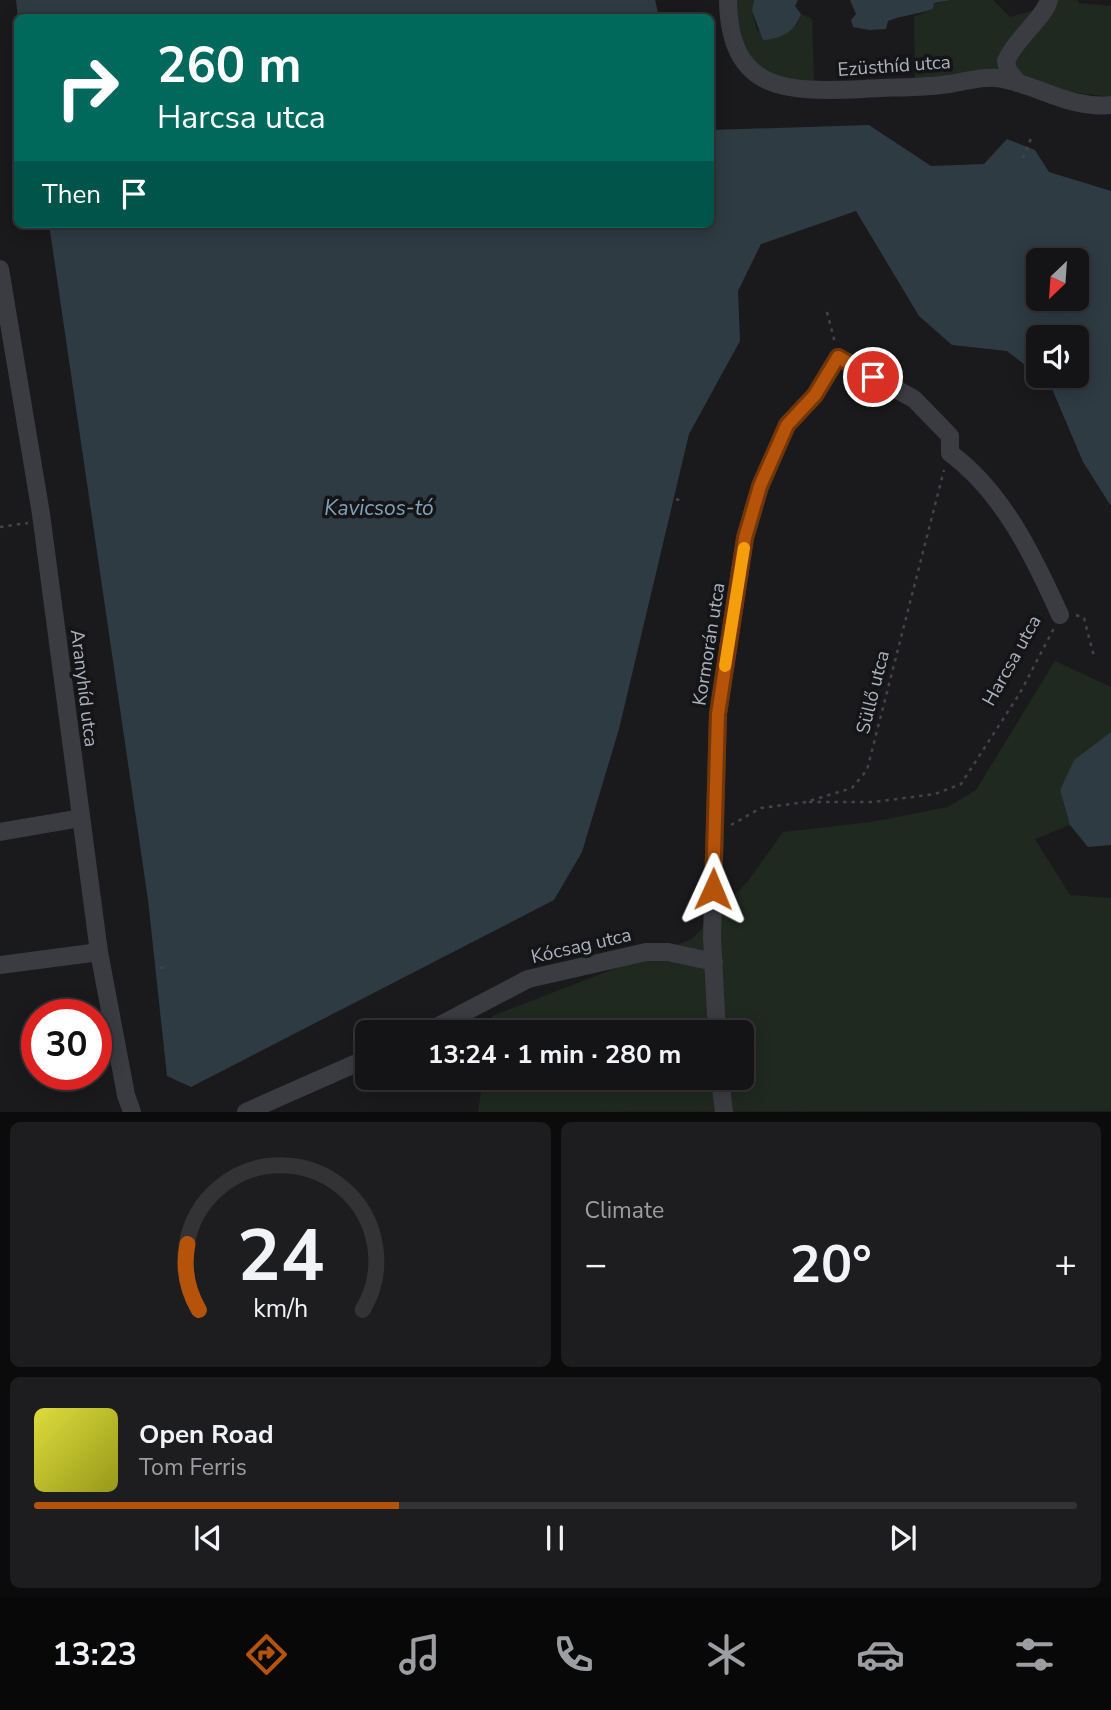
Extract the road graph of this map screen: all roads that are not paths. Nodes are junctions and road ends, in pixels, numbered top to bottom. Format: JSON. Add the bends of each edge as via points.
{"nodes":[{"id":1,"x":727,"y":0,"type":"edge"},
{"id":2,"x":1049,"y":0,"type":"edge"},
{"id":3,"x":1018,"y":83,"type":"junction"},
{"id":4,"x":1111,"y":105,"type":"edge"},
{"id":5,"x":0,"y":269,"type":"edge"},
{"id":6,"x":838,"y":357,"type":"joint"},
{"id":7,"x":1060,"y":615,"type":"road end"},
{"id":8,"x":81,"y":818,"type":"junction"},
{"id":9,"x":0,"y":832,"type":"edge"},
{"id":10,"x":99,"y":952,"type":"junction"},
{"id":11,"x":714,"y":962,"type":"junction"},
{"id":12,"x":0,"y":965,"type":"edge"},
{"id":13,"x":450,"y":1020,"type":"edge"},
{"id":14,"x":716,"y":1020,"type":"edge"},
{"id":15,"x":355,"y":1064,"type":"edge"},
{"id":16,"x":721,"y":1090,"type":"edge"},
{"id":17,"x":132,"y":1111,"type":"edge"},
{"id":18,"x":246,"y":1111,"type":"edge"},
{"id":19,"x":724,"y":1111,"type":"edge"}],
"edges":[{"from":1,"to":3,"type":"street","name":"Ezüsthíd utca","via":[[728,24],[739,54],[756,75],[776,85],[813,92],[995,78]]},
{"from":2,"to":3,"type":"street","via":[[1006,61]]},
{"from":3,"to":4,"type":"street","name":"Ezüsthíd utca","via":[[1076,102]]},
{"from":5,"to":8,"type":"street","name":"Aranyhíd utca","via":[[42,521]]},
{"from":6,"to":7,"type":"street","name":"Harcsa utca","via":[[914,399],[950,436],[950,453],[970,467],[1032,551]]},
{"from":6,"to":11,"type":"street","name":"Kormorán utca","via":[[815,395],[787,425],[760,486],[745,538],[718,714]]},
{"from":8,"to":9,"type":"street"},
{"from":8,"to":10,"type":"street","name":"Aranyhíd utca"},
{"from":10,"to":12,"type":"street"},
{"from":10,"to":17,"type":"street","name":"Aranyhíd utca"},
{"from":11,"to":13,"type":"street","name":"Kócsag utca","via":[[646,952],[528,979]]},
{"from":11,"to":14,"type":"street","name":"Kormorán utca"},
{"from":15,"to":18,"type":"street"},
{"from":16,"to":19,"type":"street"}]}
